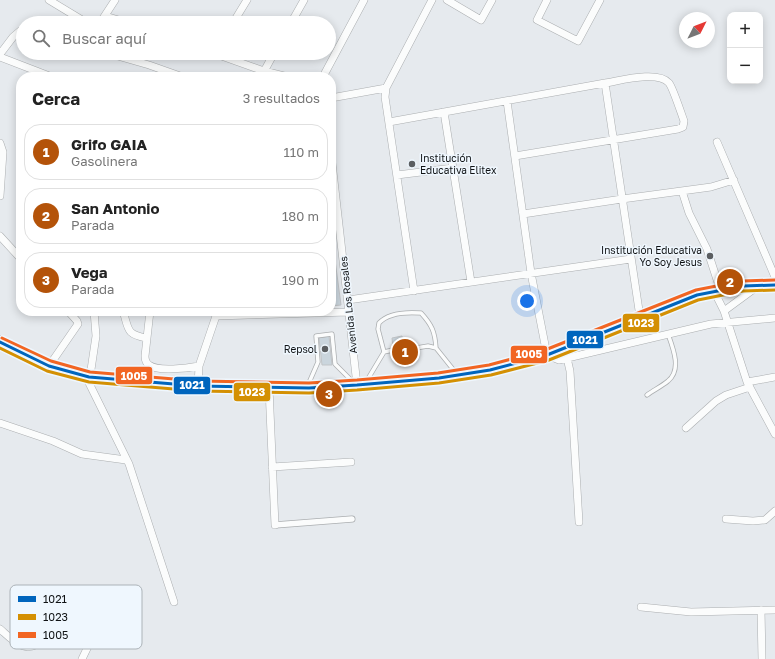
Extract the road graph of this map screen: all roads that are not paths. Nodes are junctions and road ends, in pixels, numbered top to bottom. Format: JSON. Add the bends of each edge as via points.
{"nodes":[{"id":1,"x":50,"y":0,"type":"edge"},
{"id":2,"x":115,"y":0,"type":"edge"},
{"id":3,"x":304,"y":0,"type":"edge"},
{"id":4,"x":364,"y":0,"type":"edge"},
{"id":5,"x":432,"y":0,"type":"edge"},
{"id":6,"x":446,"y":0,"type":"edge"},
{"id":7,"x":492,"y":0,"type":"edge"},
{"id":8,"x":547,"y":0,"type":"edge"},
{"id":9,"x":600,"y":0,"type":"edge"},
{"id":10,"x":243,"y":1,"type":"edge"},
{"id":11,"x":76,"y":16,"type":"edge"},
{"id":12,"x":105,"y":16,"type":"edge"},
{"id":13,"x":236,"y":16,"type":"edge"},
{"id":14,"x":295,"y":16,"type":"edge"},
{"id":15,"x":16,"y":34,"type":"edge"},
{"id":16,"x":336,"y":52,"type":"edge"},
{"id":17,"x":0,"y":55,"type":"edge"},
{"id":18,"x":131,"y":60,"type":"edge"},
{"id":19,"x":231,"y":60,"type":"edge"},
{"id":20,"x":270,"y":60,"type":"edge"},
{"id":21,"x":332,"y":60,"type":"edge"},
{"id":22,"x":40,"y":72,"type":"edge"},
{"id":23,"x":169,"y":72,"type":"edge"},
{"id":24,"x":258,"y":72,"type":"edge"},
{"id":25,"x":263,"y":72,"type":"edge"},
{"id":26,"x":326,"y":72,"type":"edge"},
{"id":27,"x":605,"y":83,"type":"junction"},
{"id":28,"x":386,"y":88,"type":"junction"},
{"id":29,"x":336,"y":97,"type":"edge"},
{"id":30,"x":507,"y":101,"type":"junction"},
{"id":31,"x":444,"y":112,"type":"junction"},
{"id":32,"x":389,"y":122,"type":"junction"},
{"id":33,"x":613,"y":141,"type":"junction"},
{"id":34,"x":717,"y":142,"type":"dead end"},
{"id":35,"x":0,"y":143,"type":"edge"},
{"id":36,"x":515,"y":156,"type":"junction"},
{"id":37,"x":453,"y":168,"type":"junction"},
{"id":38,"x":397,"y":175,"type":"junction"},
{"id":39,"x":734,"y":180,"type":"junction"},
{"id":40,"x":682,"y":191,"type":"junction"},
{"id":41,"x":0,"y":196,"type":"edge"},
{"id":42,"x":622,"y":199,"type":"junction"},
{"id":43,"x":336,"y":203,"type":"edge"},
{"id":44,"x":523,"y":214,"type":"junction"},
{"id":45,"x":0,"y":236,"type":"edge"},
{"id":46,"x":16,"y":254,"type":"edge"},
{"id":47,"x":631,"y":259,"type":"junction"},
{"id":48,"x":531,"y":273,"type":"junction"},
{"id":49,"x":775,"y":277,"type":"edge"},
{"id":50,"x":471,"y":282,"type":"junction"},
{"id":51,"x":775,"y":285,"type":"edge"},
{"id":52,"x":759,"y":286,"type":"junction"},
{"id":53,"x":717,"y":290,"type":"junction"},
{"id":54,"x":414,"y":291,"type":"junction"},
{"id":55,"x":348,"y":300,"type":"junction"},
{"id":56,"x":724,"y":311,"type":"junction"},
{"id":57,"x":336,"y":312,"type":"edge"},
{"id":58,"x":349,"y":312,"type":"junction"},
{"id":59,"x":72,"y":316,"type":"edge"},
{"id":60,"x":94,"y":316,"type":"edge"},
{"id":61,"x":124,"y":316,"type":"edge"},
{"id":62,"x":149,"y":316,"type":"edge"},
{"id":63,"x":216,"y":316,"type":"edge"},
{"id":64,"x":640,"y":317,"type":"junction"},
{"id":65,"x":775,"y":318,"type":"edge"},
{"id":66,"x":727,"y":322,"type":"junction"},
{"id":67,"x":668,"y":334,"type":"junction"},
{"id":68,"x":146,"y":338,"type":"junction"},
{"id":69,"x":0,"y":342,"type":"edge"},
{"id":70,"x":416,"y":348,"type":"dead end"},
{"id":71,"x":436,"y":348,"type":"junction"},
{"id":72,"x":393,"y":350,"type":"dead end"},
{"id":73,"x":384,"y":352,"type":"junction"},
{"id":74,"x":547,"y":355,"type":"junction"},
{"id":75,"x":567,"y":358,"type":"junction"},
{"id":76,"x":49,"y":366,"type":"junction"},
{"id":77,"x":199,"y":366,"type":"junction"},
{"id":78,"x":458,"y":375,"type":"junction"},
{"id":79,"x":90,"y":377,"type":"junction"},
{"id":80,"x":775,"y":377,"type":"edge"},
{"id":81,"x":749,"y":384,"type":"junction"},
{"id":82,"x":361,"y":385,"type":"junction"},
{"id":83,"x":198,"y":386,"type":"junction"},
{"id":84,"x":307,"y":387,"type":"junction"},
{"id":85,"x":269,"y":388,"type":"junction"},
{"id":86,"x":647,"y":394,"type":"dead end"},
{"id":87,"x":0,"y":423,"type":"edge"},
{"id":88,"x":686,"y":428,"type":"dead end"},
{"id":89,"x":775,"y":434,"type":"edge"},
{"id":90,"x":126,"y":460,"type":"junction"},
{"id":91,"x":351,"y":462,"type":"dead end"},
{"id":92,"x":272,"y":467,"type":"junction"},
{"id":93,"x":775,"y":511,"type":"edge"},
{"id":94,"x":352,"y":519,"type":"dead end"},
{"id":95,"x":726,"y":519,"type":"dead end"},
{"id":96,"x":579,"y":522,"type":"dead end"},
{"id":97,"x":274,"y":525,"type":"joint"},
{"id":98,"x":174,"y":602,"type":"dead end"},
{"id":99,"x":641,"y":607,"type":"dead end"},
{"id":100,"x":761,"y":610,"type":"junction"},
{"id":101,"x":775,"y":610,"type":"edge"},
{"id":102,"x":0,"y":629,"type":"edge"},
{"id":103,"x":10,"y":638,"type":"edge"},
{"id":104,"x":87,"y":649,"type":"edge"},
{"id":105,"x":82,"y":659,"type":"edge"},
{"id":106,"x":762,"y":659,"type":"edge"}],
"edges":[{"from":1,"to":11,"type":"street"},
{"from":2,"to":12,"type":"street"},
{"from":3,"to":14,"type":"street"},
{"from":4,"to":16,"type":"street"},
{"from":5,"to":28,"type":"street"},
{"from":6,"to":7,"type":"street","via":[[481,20]]},
{"from":8,"to":9,"type":"street","via":[[537,20],[578,41]]},
{"from":10,"to":13,"type":"street"},
{"from":15,"to":17,"type":"street"},
{"from":17,"to":22,"type":"street"},
{"from":18,"to":23,"type":"street"},
{"from":19,"to":24,"type":"street"},
{"from":20,"to":25,"type":"street"},
{"from":21,"to":26,"type":"street"},
{"from":27,"to":30,"type":"street"},
{"from":27,"to":33,"type":"street"},
{"from":27,"to":33,"type":"street","via":[[640,78],[663,79],[669,84],[684,121],[683,126],[678,129]]},
{"from":28,"to":29,"type":"street"},
{"from":28,"to":32,"type":"street"},
{"from":30,"to":31,"type":"street"},
{"from":30,"to":36,"type":"street"},
{"from":31,"to":32,"type":"street"},
{"from":31,"to":37,"type":"street"},
{"from":32,"to":38,"type":"street"},
{"from":33,"to":36,"type":"street"},
{"from":33,"to":42,"type":"street"},
{"from":34,"to":39,"type":"street"},
{"from":35,"to":41,"type":"street","via":[[3,152]]},
{"from":36,"to":44,"type":"street"},
{"from":37,"to":38,"type":"street"},
{"from":37,"to":50,"type":"street"},
{"from":38,"to":54,"type":"street"},
{"from":39,"to":40,"type":"street"},
{"from":39,"to":49,"type":"street"},
{"from":40,"to":42,"type":"street"},
{"from":40,"to":53,"type":"street","via":[[707,249]]},
{"from":42,"to":44,"type":"street"},
{"from":42,"to":47,"type":"street"},
{"from":43,"to":55,"type":"street","name":"Avenida Los Rosales"},
{"from":44,"to":48,"type":"street"},
{"from":45,"to":46,"type":"street"},
{"from":47,"to":48,"type":"street"},
{"from":47,"to":64,"type":"street"},
{"from":48,"to":50,"type":"street"},
{"from":48,"to":74,"type":"street"},
{"from":50,"to":54,"type":"street"},
{"from":51,"to":52,"type":"highway"},
{"from":52,"to":53,"type":"highway"},
{"from":52,"to":56,"type":"street"},
{"from":53,"to":56,"type":"street"},
{"from":53,"to":64,"type":"highway"},
{"from":54,"to":55,"type":"street"},
{"from":55,"to":58,"type":"street","name":"Avenida Los Rosales"},
{"from":56,"to":66,"type":"street"},
{"from":57,"to":58,"type":"street"},
{"from":58,"to":82,"type":"street","name":"Avenida Los Rosales"},
{"from":59,"to":76,"type":"street","via":[[78,324]]},
{"from":60,"to":79,"type":"street","via":[[96,336]]},
{"from":61,"to":68,"type":"street","via":[[129,331],[134,336]]},
{"from":62,"to":68,"type":"street"},
{"from":63,"to":77,"type":"street"},
{"from":64,"to":74,"type":"highway"},
{"from":65,"to":66,"type":"street"},
{"from":66,"to":67,"type":"street"},
{"from":66,"to":81,"type":"street"},
{"from":67,"to":75,"type":"street"},
{"from":67,"to":86,"type":"lane","via":[[675,363],[674,374],[668,381]]},
{"from":68,"to":77,"type":"street","via":[[145,356],[150,366]]},
{"from":69,"to":76,"type":"highway"},
{"from":70,"to":71,"type":"lane"},
{"from":71,"to":73,"type":"lane","via":[[435,334],[429,321],[421,313],[407,312],[389,316],[378,324]]},
{"from":71,"to":78,"type":"lane"},
{"from":72,"to":73,"type":"lane"},
{"from":73,"to":82,"type":"lane"},
{"from":74,"to":75,"type":"street","via":[[559,360]]},
{"from":74,"to":78,"type":"highway"},
{"from":75,"to":96,"type":"street","via":[[570,371]]},
{"from":76,"to":79,"type":"highway"},
{"from":77,"to":83,"type":"street"},
{"from":78,"to":82,"type":"highway"},
{"from":79,"to":83,"type":"highway"},
{"from":79,"to":90,"type":"street","via":[[89,383]]},
{"from":80,"to":81,"type":"street"},
{"from":81,"to":88,"type":"street","via":[[716,401]]},
{"from":81,"to":89,"type":"street"},
{"from":82,"to":84,"type":"highway"},
{"from":82,"to":84,"type":"lane","via":[[335,364],[332,334],[316,336],[320,361]]},
{"from":83,"to":85,"type":"highway"},
{"from":84,"to":85,"type":"highway"},
{"from":85,"to":92,"type":"street"},
{"from":87,"to":90,"type":"street","via":[[53,440],[82,454]]},
{"from":90,"to":98,"type":"street"},
{"from":91,"to":92,"type":"street"},
{"from":92,"to":97,"type":"street"},
{"from":93,"to":95,"type":"street","via":[[765,520]]},
{"from":94,"to":97,"type":"street"},
{"from":99,"to":100,"type":"street","via":[[691,612]]},
{"from":100,"to":101,"type":"street"},
{"from":100,"to":106,"type":"street"},
{"from":102,"to":103,"type":"street"},
{"from":104,"to":105,"type":"street"}]}
